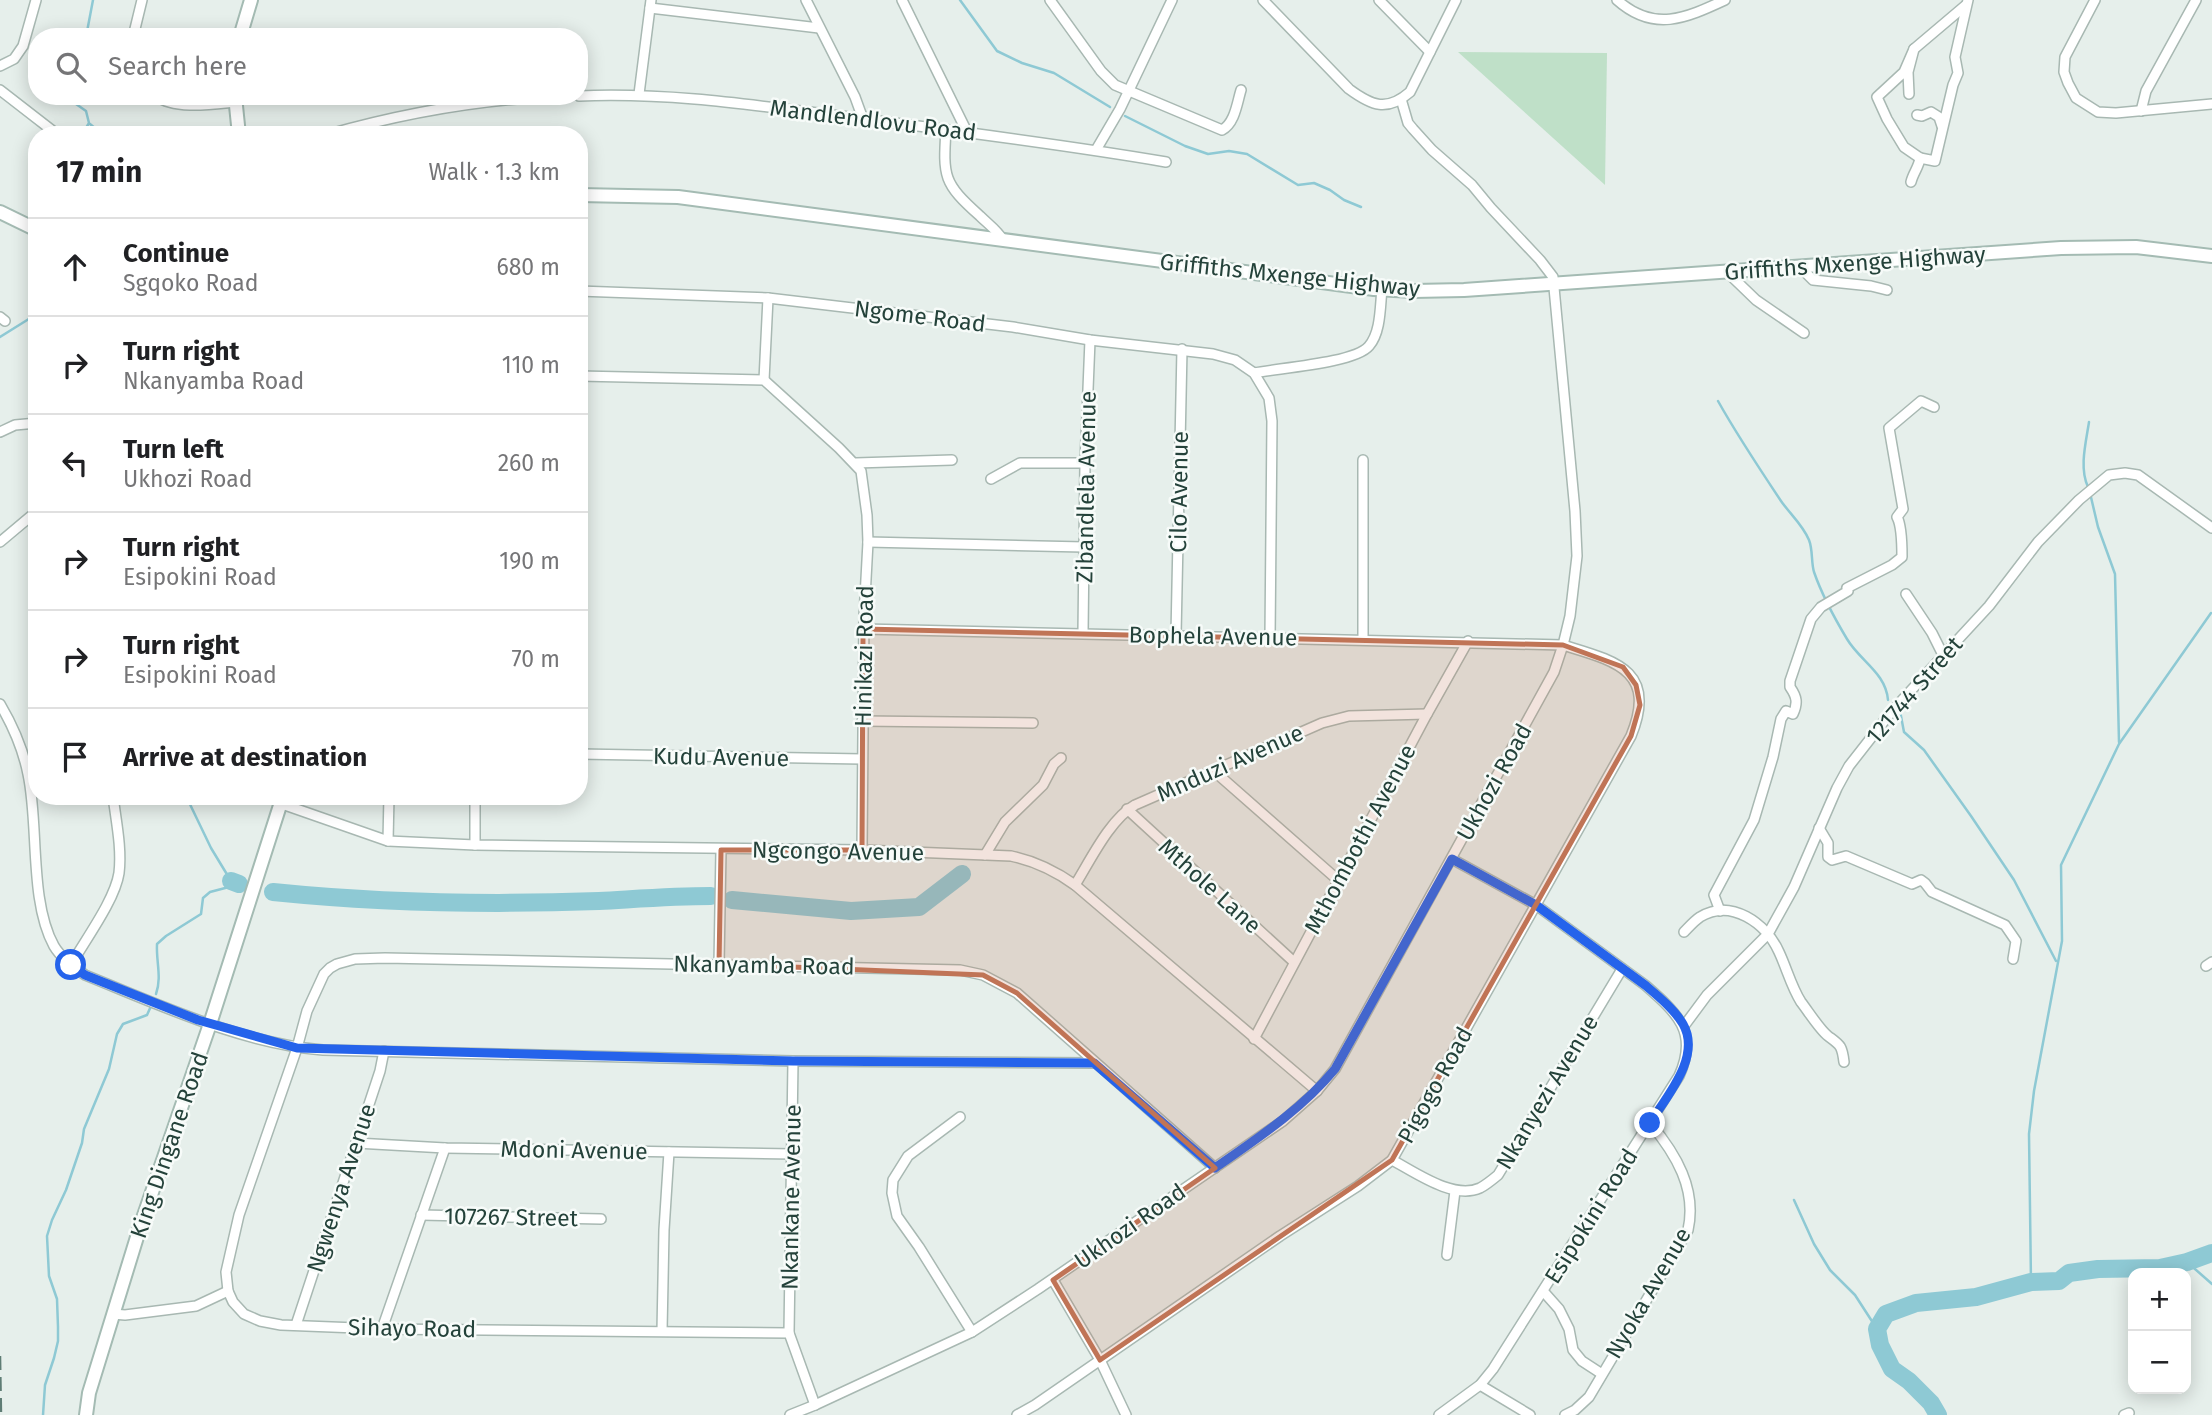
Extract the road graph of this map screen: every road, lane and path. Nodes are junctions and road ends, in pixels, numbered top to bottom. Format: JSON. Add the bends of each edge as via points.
{"nodes":[{"id":1,"x":24,"y":0,"type":"edge"},
{"id":2,"x":142,"y":0,"type":"edge"},
{"id":3,"x":251,"y":0,"type":"edge"},
{"id":4,"x":806,"y":0,"type":"edge"},
{"id":5,"x":902,"y":0,"type":"edge"},
{"id":6,"x":1050,"y":0,"type":"edge"},
{"id":7,"x":1172,"y":0,"type":"edge"},
{"id":8,"x":1263,"y":0,"type":"edge"},
{"id":9,"x":1379,"y":0,"type":"edge"},
{"id":10,"x":1456,"y":0,"type":"edge"},
{"id":11,"x":1617,"y":0,"type":"edge"},
{"id":12,"x":1725,"y":0,"type":"edge"},
{"id":13,"x":2095,"y":0,"type":"edge"},
{"id":14,"x":2196,"y":0,"type":"edge"},
{"id":15,"x":1967,"y":2,"type":"edge"},
{"id":16,"x":35,"y":4,"type":"edge"},
{"id":17,"x":650,"y":4,"type":"edge"},
{"id":18,"x":28,"y":28,"type":"edge"},
{"id":19,"x":28,"y":28,"type":"edge"},
{"id":20,"x":135,"y":28,"type":"edge"},
{"id":21,"x":243,"y":28,"type":"edge"},
{"id":22,"x":819,"y":28,"type":"junction"},
{"id":23,"x":1914,"y":49,"type":"junction"},
{"id":24,"x":1430,"y":52,"type":"junction"},
{"id":25,"x":0,"y":66,"type":"edge"},
{"id":26,"x":0,"y":90,"type":"edge"},
{"id":27,"x":1241,"y":90,"type":"dead end"},
{"id":28,"x":1129,"y":91,"type":"junction"},
{"id":29,"x":639,"y":94,"type":"junction"},
{"id":30,"x":1909,"y":94,"type":"dead end"},
{"id":31,"x":588,"y":96,"type":"edge"},
{"id":32,"x":1401,"y":99,"type":"junction"},
{"id":33,"x":2212,"y":104,"type":"edge"},
{"id":34,"x":236,"y":105,"type":"edge"},
{"id":35,"x":464,"y":105,"type":"edge"},
{"id":36,"x":2141,"y":111,"type":"junction"},
{"id":37,"x":1917,"y":115,"type":"dead end"},
{"id":38,"x":863,"y":119,"type":"junction"},
{"id":39,"x":46,"y":126,"type":"edge"},
{"id":40,"x":238,"y":126,"type":"edge"},
{"id":41,"x":358,"y":126,"type":"edge"},
{"id":42,"x":1943,"y":128,"type":"junction"},
{"id":43,"x":946,"y":129,"type":"junction"},
{"id":44,"x":967,"y":132,"type":"junction"},
{"id":45,"x":1096,"y":150,"type":"junction"},
{"id":46,"x":1920,"y":158,"type":"junction"},
{"id":47,"x":1166,"y":162,"type":"dead end"},
{"id":48,"x":1911,"y":182,"type":"dead end"},
{"id":49,"x":588,"y":195,"type":"edge"},
{"id":50,"x":0,"y":212,"type":"edge"},
{"id":51,"x":28,"y":226,"type":"edge"},
{"id":52,"x":1003,"y":240,"type":"junction"},
{"id":53,"x":2212,"y":256,"type":"edge"},
{"id":54,"x":1800,"y":267,"type":"junction"},
{"id":55,"x":1727,"y":272,"type":"junction"},
{"id":56,"x":1555,"y":285,"type":"junction"},
{"id":57,"x":1382,"y":289,"type":"junction"},
{"id":58,"x":1886,"y":290,"type":"dead end"},
{"id":59,"x":588,"y":291,"type":"edge"},
{"id":60,"x":768,"y":298,"type":"junction"},
{"id":61,"x":1804,"y":333,"type":"dead end"},
{"id":62,"x":1090,"y":340,"type":"junction"},
{"id":63,"x":1182,"y":349,"type":"junction"},
{"id":64,"x":1254,"y":373,"type":"junction"},
{"id":65,"x":588,"y":376,"type":"edge"},
{"id":66,"x":764,"y":380,"type":"junction"},
{"id":67,"x":1934,"y":407,"type":"dead end"},
{"id":68,"x":28,"y":424,"type":"edge"},
{"id":69,"x":0,"y":432,"type":"edge"},
{"id":70,"x":952,"y":460,"type":"dead end"},
{"id":71,"x":1363,"y":460,"type":"dead end"},
{"id":72,"x":856,"y":463,"type":"junction"},
{"id":73,"x":1085,"y":463,"type":"junction"},
{"id":74,"x":991,"y":479,"type":"dead end"},
{"id":75,"x":28,"y":519,"type":"edge"},
{"id":76,"x":2212,"y":528,"type":"edge"},
{"id":77,"x":0,"y":542,"type":"edge"},
{"id":78,"x":867,"y":542,"type":"junction"},
{"id":79,"x":1084,"y":547,"type":"junction"},
{"id":80,"x":1906,"y":594,"type":"dead end"},
{"id":81,"x":863,"y":629,"type":"junction"},
{"id":82,"x":1083,"y":634,"type":"junction"},
{"id":83,"x":1176,"y":635,"type":"junction"},
{"id":84,"x":1270,"y":638,"type":"junction"},
{"id":85,"x":1363,"y":639,"type":"junction"},
{"id":86,"x":1468,"y":641,"type":"junction"},
{"id":87,"x":1563,"y":645,"type":"junction"},
{"id":88,"x":1943,"y":655,"type":"junction"},
{"id":89,"x":0,"y":704,"type":"edge"},
{"id":90,"x":1426,"y":714,"type":"junction"},
{"id":91,"x":862,"y":721,"type":"junction"},
{"id":92,"x":1034,"y":723,"type":"dead end"},
{"id":93,"x":588,"y":754,"type":"edge"},
{"id":94,"x":1061,"y":758,"type":"dead end"},
{"id":95,"x":862,"y":759,"type":"junction"},
{"id":96,"x":1214,"y":771,"type":"junction"},
{"id":97,"x":28,"y":773,"type":"edge"},
{"id":98,"x":31,"y":805,"type":"edge"},
{"id":99,"x":114,"y":805,"type":"edge"},
{"id":100,"x":280,"y":805,"type":"edge"},
{"id":101,"x":295,"y":805,"type":"edge"},
{"id":102,"x":389,"y":805,"type":"edge"},
{"id":103,"x":475,"y":805,"type":"edge"},
{"id":104,"x":1127,"y":809,"type":"junction"},
{"id":105,"x":1819,"y":828,"type":"junction"},
{"id":106,"x":388,"y":841,"type":"junction"},
{"id":107,"x":475,"y":845,"type":"junction"},
{"id":108,"x":721,"y":850,"type":"junction"},
{"id":109,"x":862,"y":850,"type":"junction"},
{"id":110,"x":985,"y":855,"type":"junction"},
{"id":111,"x":1452,"y":859,"type":"junction"},
{"id":112,"x":1339,"y":881,"type":"junction"},
{"id":113,"x":1075,"y":885,"type":"junction"},
{"id":114,"x":1536,"y":905,"type":"junction"},
{"id":115,"x":1720,"y":911,"type":"junction"},
{"id":116,"x":1684,"y":932,"type":"dead end"},
{"id":117,"x":1768,"y":934,"type":"junction"},
{"id":118,"x":2013,"y":959,"type":"dead end"},
{"id":119,"x":1294,"y":962,"type":"junction"},
{"id":120,"x":719,"y":964,"type":"junction"},
{"id":121,"x":71,"y":965,"type":"junction"},
{"id":122,"x":1622,"y":969,"type":"junction"},
{"id":123,"x":210,"y":1024,"type":"junction"},
{"id":124,"x":1684,"y":1026,"type":"junction"},
{"id":125,"x":1254,"y":1039,"type":"junction"},
{"id":126,"x":297,"y":1048,"type":"junction"},
{"id":127,"x":384,"y":1051,"type":"junction"},
{"id":128,"x":793,"y":1061,"type":"junction"},
{"id":129,"x":1844,"y":1062,"type":"dead end"},
{"id":130,"x":1094,"y":1063,"type":"junction"},
{"id":131,"x":1317,"y":1091,"type":"junction"},
{"id":132,"x":960,"y":1117,"type":"dead end"},
{"id":133,"x":1650,"y":1123,"type":"junction"},
{"id":134,"x":356,"y":1143,"type":"junction"},
{"id":135,"x":445,"y":1148,"type":"junction"},
{"id":136,"x":669,"y":1152,"type":"junction"},
{"id":137,"x":793,"y":1154,"type":"junction"},
{"id":138,"x":1392,"y":1160,"type":"junction"},
{"id":139,"x":1215,"y":1168,"type":"junction"},
{"id":140,"x":1455,"y":1191,"type":"junction"},
{"id":141,"x":421,"y":1215,"type":"junction"},
{"id":142,"x":601,"y":1219,"type":"dead end"},
{"id":143,"x":1447,"y":1255,"type":"dead end"},
{"id":144,"x":1053,"y":1280,"type":"junction"},
{"id":145,"x":228,"y":1291,"type":"junction"},
{"id":146,"x":1543,"y":1291,"type":"junction"},
{"id":147,"x":113,"y":1314,"type":"junction"},
{"id":148,"x":296,"y":1325,"type":"junction"},
{"id":149,"x":382,"y":1329,"type":"junction"},
{"id":150,"x":662,"y":1331,"type":"junction"},
{"id":151,"x":972,"y":1332,"type":"junction"},
{"id":152,"x":789,"y":1333,"type":"junction"},
{"id":153,"x":1100,"y":1360,"type":"junction"},
{"id":154,"x":1602,"y":1374,"type":"junction"},
{"id":155,"x":1480,"y":1385,"type":"junction"},
{"id":156,"x":815,"y":1405,"type":"junction"},
{"id":157,"x":86,"y":1415,"type":"edge"},
{"id":158,"x":790,"y":1415,"type":"edge"},
{"id":159,"x":1017,"y":1415,"type":"edge"},
{"id":160,"x":1126,"y":1415,"type":"edge"},
{"id":161,"x":1439,"y":1415,"type":"edge"},
{"id":162,"x":1530,"y":1415,"type":"edge"},
{"id":163,"x":1565,"y":1415,"type":"edge"}],
"edges":[{"from":1,"to":16,"type":"street"},
{"from":2,"to":20,"type":"street"},
{"from":3,"to":21,"type":"street"},
{"from":4,"to":22,"type":"street"},
{"from":5,"to":44,"type":"street"},
{"from":6,"to":28,"type":"street","via":[[1107,79]]},
{"from":7,"to":28,"type":"street"},
{"from":8,"to":32,"type":"street","via":[[1355,94],[1387,105]]},
{"from":9,"to":24,"type":"street"},
{"from":10,"to":24,"type":"street"},
{"from":11,"to":12,"type":"street","via":[[1657,21],[1691,15]]},
{"from":13,"to":36,"type":"street","via":[[2065,57],[2068,83],[2076,97],[2098,112]]},
{"from":14,"to":36,"type":"street","via":[[2146,91]]},
{"from":15,"to":23,"type":"street"},
{"from":15,"to":42,"type":"street","via":[[1955,57],[1958,73]]},
{"from":16,"to":18,"type":"street"},
{"from":17,"to":22,"type":"street"},
{"from":17,"to":29,"type":"street"},
{"from":19,"to":25,"type":"street","via":[[23,46]]},
{"from":22,"to":38,"type":"street"},
{"from":23,"to":30,"type":"street"},
{"from":23,"to":46,"type":"street","via":[[1903,72],[1877,97],[1904,147]]},
{"from":24,"to":32,"type":"street","via":[[1410,92]]},
{"from":26,"to":39,"type":"street"},
{"from":27,"to":28,"type":"street","via":[[1230,123],[1222,130]]},
{"from":28,"to":45,"type":"street"},
{"from":29,"to":31,"type":"street","name":"Mandlendlovu Road"},
{"from":29,"to":38,"type":"street","name":"Mandlendlovu Road"},
{"from":32,"to":56,"type":"street","via":[[1413,130],[1532,250]]},
{"from":33,"to":36,"type":"street"},
{"from":34,"to":40,"type":"street"},
{"from":35,"to":41,"type":"street"},
{"from":37,"to":42,"type":"street","via":[[1930,112],[1939,117]]},
{"from":38,"to":43,"type":"street","name":"Mandlendlovu Road"},
{"from":42,"to":46,"type":"street","via":[[1935,161]]},
{"from":43,"to":44,"type":"street","name":"Mandlendlovu Road"},
{"from":43,"to":52,"type":"street","via":[[947,179]]},
{"from":44,"to":45,"type":"street","name":"Mandlendlovu Road"},
{"from":45,"to":47,"type":"street","name":"Mandlendlovu Road"},
{"from":46,"to":48,"type":"street"},
{"from":49,"to":52,"type":"street","name":"Griffiths Mxenge Highway","via":[[678,197]]},
{"from":50,"to":51,"type":"street"},
{"from":52,"to":57,"type":"street","name":"Griffiths Mxenge Highway"},
{"from":53,"to":54,"type":"street","name":"Griffiths Mxenge Highway","via":[[2095,247]]},
{"from":54,"to":55,"type":"street","name":"Griffiths Mxenge Highway"},
{"from":54,"to":58,"type":"street","via":[[1813,280]]},
{"from":55,"to":56,"type":"street","name":"Griffiths Mxenge Highway"},
{"from":55,"to":61,"type":"street","via":[[1764,307]]},
{"from":56,"to":57,"type":"street","name":"Griffiths Mxenge Highway"},
{"from":56,"to":87,"type":"street","name":"Ukhozi Road","via":[[1577,556]]},
{"from":57,"to":64,"type":"street","via":[[1376,333],[1360,354]]},
{"from":59,"to":60,"type":"street","name":"Ngome Road"},
{"from":60,"to":62,"type":"street","name":"Ngome Road"},
{"from":60,"to":66,"type":"street"},
{"from":62,"to":63,"type":"street","name":"Ngome Road"},
{"from":62,"to":73,"type":"street","name":"Zibandlela Avenue"},
{"from":63,"to":64,"type":"street","name":"Ngome Road","via":[[1235,360]]},
{"from":63,"to":83,"type":"street","name":"Cilo Avenue"},
{"from":64,"to":84,"type":"street","via":[[1269,398],[1272,421]]},
{"from":65,"to":66,"type":"street"},
{"from":66,"to":72,"type":"street"},
{"from":67,"to":115,"type":"street","via":[[1921,401],[1889,428],[1903,509],[1897,517],[1902,557],[1847,587],[1848,591],[1821,607],[1811,619],[1790,681],[1797,705],[1793,714],[1786,712],[1781,719],[1754,820],[1714,895]]},
{"from":68,"to":69,"type":"street"},
{"from":70,"to":72,"type":"street"},
{"from":71,"to":85,"type":"street"},
{"from":72,"to":78,"type":"street","name":"Hinikazi Road","via":[[865,491]]},
{"from":73,"to":74,"type":"street","via":[[1020,463]]},
{"from":73,"to":79,"type":"street","name":"Zibandlela Avenue"},
{"from":75,"to":77,"type":"street"},
{"from":76,"to":88,"type":"street","name":"121744 Street","via":[[2138,475],[2109,475],[2038,542],[1989,606]]},
{"from":78,"to":79,"type":"street"},
{"from":78,"to":81,"type":"street","name":"Hinikazi Road"},
{"from":79,"to":82,"type":"street","name":"Zibandlela Avenue"},
{"from":80,"to":88,"type":"street"},
{"from":81,"to":82,"type":"street","name":"Bophela Avenue"},
{"from":81,"to":91,"type":"street","name":"Hinikazi Road"},
{"from":82,"to":83,"type":"street","name":"Bophela Avenue"},
{"from":83,"to":84,"type":"street","name":"Bophela Avenue"},
{"from":84,"to":85,"type":"street","name":"Bophela Avenue"},
{"from":85,"to":86,"type":"street","name":"Bophela Avenue"},
{"from":86,"to":87,"type":"street","name":"Bophela Avenue"},
{"from":86,"to":90,"type":"street","name":"Mthombothi Avenue"},
{"from":87,"to":111,"type":"street","name":"Ukhozi Road","via":[[1544,692]]},
{"from":87,"to":114,"type":"street","name":"Pigogo Road","via":[[1623,667],[1636,685],[1640,705],[1631,736]]},
{"from":88,"to":105,"type":"street","name":"121744 Street","via":[[1849,766]]},
{"from":89,"to":97,"type":"street","via":[[22,747]]},
{"from":90,"to":96,"type":"street","name":"Mnduzi Avenue","via":[[1349,716],[1322,723]]},
{"from":90,"to":112,"type":"street","name":"Mthombothi Avenue"},
{"from":91,"to":92,"type":"street"},
{"from":91,"to":95,"type":"street","name":"Hinikazi Road"},
{"from":93,"to":95,"type":"street","name":"Kudu Avenue"},
{"from":94,"to":110,"type":"street","via":[[1043,785],[1005,822]]},
{"from":95,"to":109,"type":"street","name":"Hinikazi Road"},
{"from":96,"to":104,"type":"street","name":"Mnduzi Avenue"},
{"from":96,"to":112,"type":"street"},
{"from":98,"to":121,"type":"street","via":[[46,924],[55,948]]},
{"from":99,"to":121,"type":"street","via":[[119,873],[113,893]]},
{"from":100,"to":123,"type":"street","name":"King Dingane Road"},
{"from":101,"to":106,"type":"street","name":"Ngcongo Avenue"},
{"from":102,"to":106,"type":"street"},
{"from":103,"to":107,"type":"street"},
{"from":104,"to":113,"type":"street","name":"Mnduzi Avenue"},
{"from":104,"to":119,"type":"street","name":"Mthole Lane"},
{"from":105,"to":117,"type":"street","name":"121744 Street"},
{"from":105,"to":118,"type":"street","via":[[1832,860],[1846,856],[1912,884],[1921,880],[1932,892],[2005,925],[2016,941]]},
{"from":106,"to":107,"type":"street","name":"Ngcongo Avenue"},
{"from":107,"to":108,"type":"street","name":"Ngcongo Avenue"},
{"from":108,"to":109,"type":"street","name":"Ngcongo Avenue"},
{"from":108,"to":120,"type":"street"},
{"from":109,"to":110,"type":"street","name":"Ngcongo Avenue"},
{"from":110,"to":113,"type":"street","name":"Ngcongo Avenue","via":[[1033,861]]},
{"from":111,"to":114,"type":"street"},
{"from":111,"to":131,"type":"street","name":"Ukhozi Road","via":[[1335,1069]]},
{"from":112,"to":119,"type":"street","name":"Mthombothi Avenue"},
{"from":113,"to":125,"type":"street","name":"Ngcongo Avenue"},
{"from":114,"to":122,"type":"street"},
{"from":114,"to":138,"type":"street","name":"Pigogo Road"},
{"from":115,"to":116,"type":"street","via":[[1699,918]]},
{"from":115,"to":117,"type":"street","via":[[1733,910],[1754,920]]},
{"from":117,"to":124,"type":"street","name":"121744 Street","via":[[1706,995]]},
{"from":117,"to":129,"type":"street","via":[[1800,999],[1836,1040]]},
{"from":119,"to":125,"type":"street","name":"Mthombothi Avenue"},
{"from":120,"to":126,"type":"street","name":"Nkanyamba Road","via":[[347,961],[324,974]]},
{"from":120,"to":130,"type":"street","name":"Nkanyamba Road","via":[[960,970],[983,975],[1017,993]]},
{"from":121,"to":123,"type":"street","via":[[85,975]]},
{"from":122,"to":124,"type":"street","via":[[1660,998]]},
{"from":122,"to":140,"type":"street","name":"Nkanyezi Avenue","via":[[1498,1175],[1483,1187]]},
{"from":123,"to":126,"type":"street"},
{"from":123,"to":147,"type":"street","name":"King Dingane Road"},
{"from":124,"to":133,"type":"street","name":"Esipokini Road","via":[[1686,1061]]},
{"from":125,"to":131,"type":"street","name":"Ngcongo Avenue"},
{"from":126,"to":127,"type":"street"},
{"from":126,"to":145,"type":"street","via":[[239,1215],[226,1272]]},
{"from":127,"to":128,"type":"street"},
{"from":127,"to":134,"type":"street","name":"Ngwenya Avenue"},
{"from":128,"to":130,"type":"street"},
{"from":128,"to":137,"type":"street","name":"Nkankane Avenue"},
{"from":130,"to":139,"type":"street","name":"Nkanyamba Road"},
{"from":131,"to":139,"type":"street","name":"Ukhozi Road"},
{"from":132,"to":151,"type":"street","via":[[908,1156],[892,1193],[897,1216]]},
{"from":133,"to":146,"type":"street","name":"Esipokini Road"},
{"from":133,"to":154,"type":"street","name":"Nyoka Avenue","via":[[1684,1175],[1690,1195],[1688,1230]]},
{"from":134,"to":135,"type":"street","name":"Mdoni Avenue"},
{"from":134,"to":148,"type":"street","name":"Ngwenya Avenue"},
{"from":135,"to":136,"type":"street","name":"Mdoni Avenue"},
{"from":135,"to":141,"type":"street"},
{"from":136,"to":137,"type":"street","name":"Mdoni Avenue"},
{"from":136,"to":150,"type":"street"},
{"from":137,"to":152,"type":"street","name":"Nkankane Avenue"},
{"from":138,"to":140,"type":"street"},
{"from":138,"to":153,"type":"street","name":"Pigogo Road"},
{"from":139,"to":144,"type":"street","name":"Ukhozi Road"},
{"from":140,"to":143,"type":"street"},
{"from":141,"to":142,"type":"street","name":"107267 Street"},
{"from":141,"to":149,"type":"street"},
{"from":144,"to":151,"type":"street","name":"Ukhozi Road"},
{"from":144,"to":153,"type":"street"},
{"from":145,"to":147,"type":"street","via":[[197,1306]]},
{"from":145,"to":148,"type":"street","name":"Sihayo Road","via":[[244,1314],[260,1321]]},
{"from":146,"to":154,"type":"street","via":[[1559,1309],[1573,1350]]},
{"from":146,"to":155,"type":"street","name":"Esipokini Road"},
{"from":147,"to":157,"type":"street","name":"King Dingane Road"},
{"from":148,"to":149,"type":"street","name":"Sihayo Road"},
{"from":149,"to":150,"type":"street","name":"Sihayo Road"},
{"from":150,"to":152,"type":"street","name":"Sihayo Road"},
{"from":151,"to":156,"type":"street","name":"Ukhozi Road"},
{"from":152,"to":156,"type":"street"},
{"from":153,"to":159,"type":"street","name":"Pigogo Road"},
{"from":153,"to":160,"type":"street"},
{"from":154,"to":163,"type":"street","name":"Nyoka Avenue","via":[[1589,1397]]},
{"from":155,"to":161,"type":"street","name":"Esipokini Road"},
{"from":155,"to":162,"type":"street"},
{"from":156,"to":158,"type":"street","name":"Ukhozi Road"}]}
